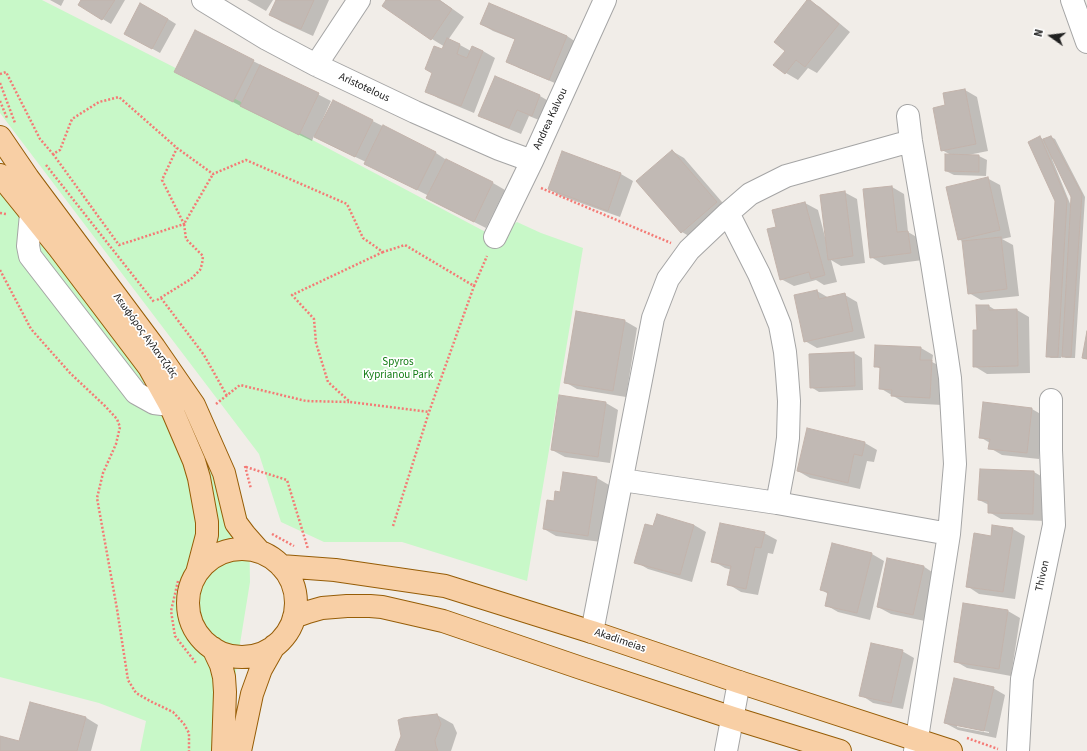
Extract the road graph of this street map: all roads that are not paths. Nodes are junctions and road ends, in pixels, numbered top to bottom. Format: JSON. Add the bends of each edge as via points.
{"nodes":[{"id":1,"x":204,"y":0,"type":"edge"},
{"id":2,"x":359,"y":0,"type":"edge"},
{"id":3,"x":605,"y":0,"type":"edge"},
{"id":4,"x":1072,"y":0,"type":"edge"},
{"id":5,"x":1087,"y":42,"type":"edge"},
{"id":6,"x":316,"y":65,"type":"junction"},
{"id":7,"x":908,"y":116,"type":"dead end"},
{"id":8,"x":8,"y":128,"type":"edge"},
{"id":9,"x":911,"y":141,"type":"junction"},
{"id":10,"x":532,"y":161,"type":"junction"},
{"id":11,"x":0,"y":175,"type":"edge"},
{"id":12,"x":728,"y":213,"type":"junction"},
{"id":13,"x":31,"y":214,"type":"junction"},
{"id":14,"x":495,"y":237,"type":"road end"},
{"id":15,"x":1051,"y":400,"type":"dead end"},
{"id":16,"x":170,"y":405,"type":"junction"},
{"id":17,"x":622,"y":480,"type":"junction"},
{"id":18,"x":777,"y":503,"type":"junction"},
{"id":19,"x":949,"y":534,"type":"junction"},
{"id":20,"x":260,"y":552,"type":"junction"},
{"id":21,"x":281,"y":566,"type":"junction"},
{"id":22,"x":187,"y":576,"type":"junction"},
{"id":23,"x":294,"y":617,"type":"junction"},
{"id":24,"x":592,"y":632,"type":"junction"},
{"id":25,"x":274,"y":646,"type":"junction"},
{"id":26,"x":213,"y":648,"type":"junction"},
{"id":27,"x":739,"y":682,"type":"junction"},
{"id":28,"x":733,"y":718,"type":"junction"},
{"id":29,"x":916,"y":745,"type":"edge"},
{"id":30,"x":223,"y":751,"type":"edge"},
{"id":31,"x":240,"y":751,"type":"edge"},
{"id":32,"x":726,"y":751,"type":"edge"},
{"id":33,"x":840,"y":751,"type":"edge"},
{"id":34,"x":951,"y":751,"type":"edge"},
{"id":35,"x":1018,"y":751,"type":"edge"}],
"edges":[{"from":1,"to":6,"type":"street","name":"Aristotelous","via":[[267,39]]},
{"from":2,"to":6,"type":"street"},
{"from":3,"to":10,"type":"street","name":"Andrea Kalvou"},
{"from":4,"to":5,"type":"street"},
{"from":6,"to":10,"type":"street","name":"Aristotelous","via":[[429,118]]},
{"from":7,"to":9,"type":"street"},
{"from":8,"to":20,"type":"main road","name":"Λεωφόρος Αγλαντζιάς","via":[[28,178],[194,405],[224,473],[236,523]]},
{"from":9,"to":12,"type":"street","via":[[786,176],[750,194]]},
{"from":9,"to":19,"type":"street","via":[[950,378],[955,464]]},
{"from":10,"to":14,"type":"street","name":"Andrea Kalvou"},
{"from":11,"to":13,"type":"main road","name":"Λεωφόρος Αγλαντζιάς"},
{"from":12,"to":17,"type":"street","via":[[689,250],[668,279],[653,318]]},
{"from":12,"to":18,"type":"street","via":[[770,300],[780,325],[785,352],[789,401],[788,438]]},
{"from":13,"to":16,"type":"main road","name":"Λεωφόρος Αγλαντζιάς","via":[[149,367]]},
{"from":13,"to":16,"type":"street","via":[[28,246],[30,256],[136,393],[154,403]]},
{"from":15,"to":35,"type":"street","name":"Thivon","via":[[1054,525],[1022,679]]},
{"from":16,"to":22,"type":"main road","name":"Λεωφόρος Αγλαντζιάς","via":[[194,461],[207,522],[207,535]]},
{"from":17,"to":18,"type":"street"},
{"from":17,"to":24,"type":"street"},
{"from":18,"to":19,"type":"street"},
{"from":19,"to":29,"type":"street"},
{"from":20,"to":21,"type":"main road"},
{"from":20,"to":22,"type":"main road","via":[[230,550],[217,555]]},
{"from":21,"to":23,"type":"main road","via":[[294,590]]},
{"from":21,"to":24,"type":"main road","name":"Akadimeias","via":[[335,570],[445,586]]},
{"from":22,"to":26,"type":"main road","via":[[192,583],[188,604],[192,624],[204,642]]},
{"from":23,"to":25,"type":"main road","via":[[286,633]]},
{"from":23,"to":28,"type":"main road","via":[[322,608],[382,607],[442,621]]},
{"from":24,"to":27,"type":"main road","name":"Akadimeias"},
{"from":25,"to":26,"type":"main road","via":[[248,656],[224,654]]},
{"from":25,"to":31,"type":"main road","via":[[261,669],[252,694]]},
{"from":26,"to":30,"type":"main road","via":[[224,677]]},
{"from":27,"to":28,"type":"street"},
{"from":27,"to":29,"type":"main road","name":"Akadimeias"},
{"from":28,"to":32,"type":"street"},
{"from":28,"to":33,"type":"main road"},
{"from":29,"to":34,"type":"main road","name":"Akadimeias"}]}
